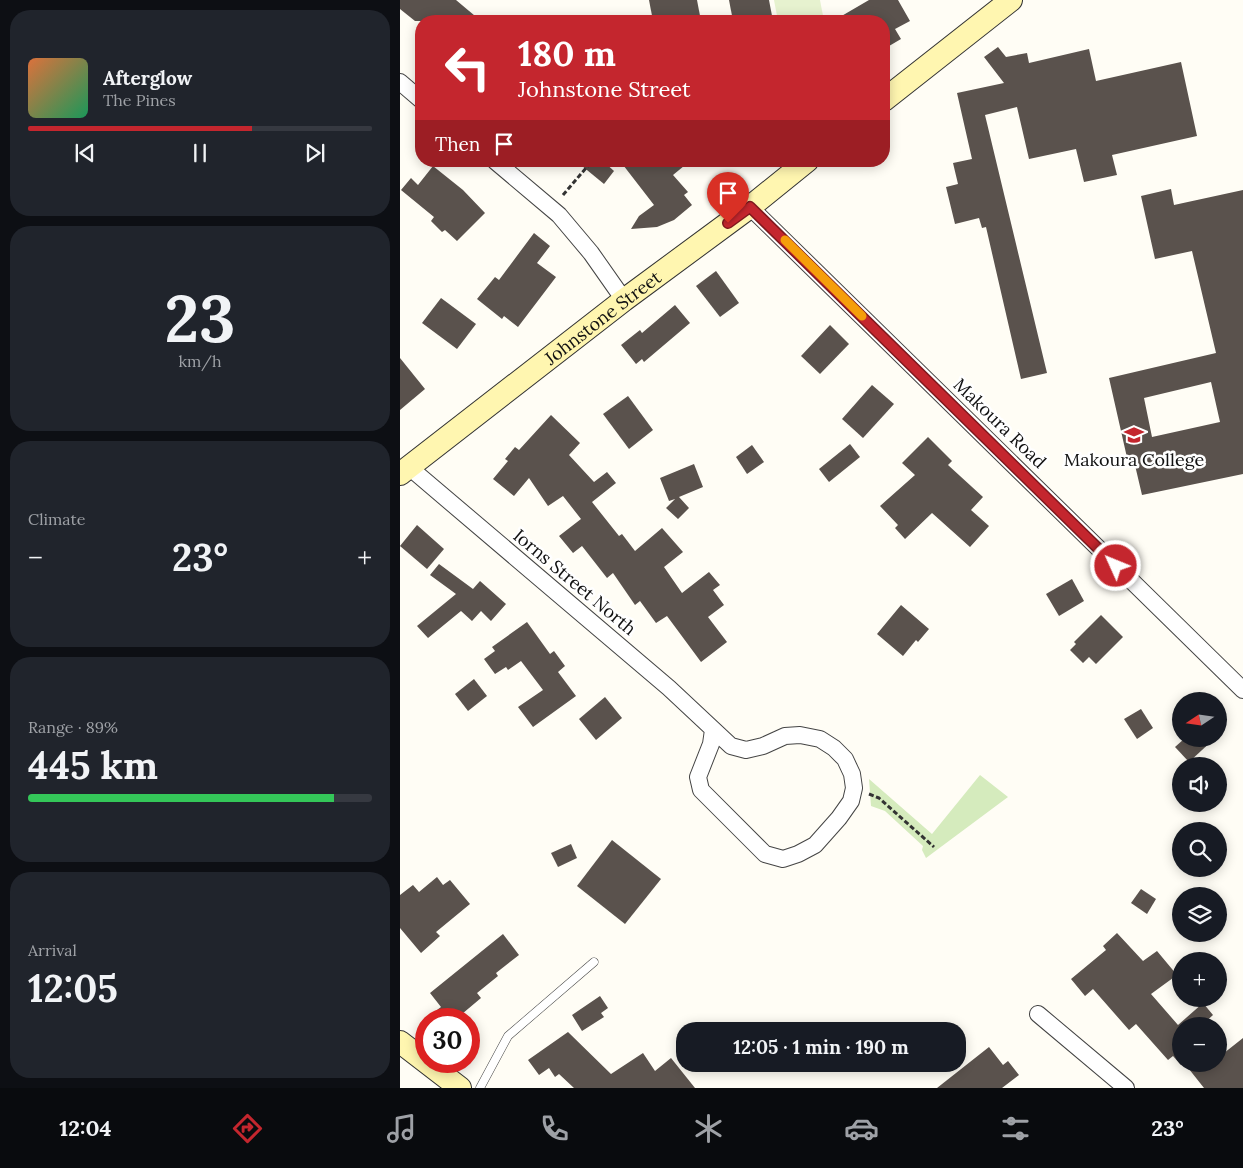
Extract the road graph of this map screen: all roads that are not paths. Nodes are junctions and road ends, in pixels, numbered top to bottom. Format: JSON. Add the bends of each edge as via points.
{"nodes":[{"id":1,"x":1011,"y":0,"type":"edge"},
{"id":2,"x":400,"y":82,"type":"edge"},
{"id":3,"x":415,"y":95,"type":"edge"},
{"id":4,"x":890,"y":95,"type":"edge"},
{"id":5,"x":502,"y":167,"type":"edge"},
{"id":6,"x":800,"y":167,"type":"edge"},
{"id":7,"x":750,"y":207,"type":"junction"},
{"id":8,"x":624,"y":300,"type":"junction"},
{"id":9,"x":405,"y":471,"type":"edge"},
{"id":10,"x":1243,"y":690,"type":"edge"},
{"id":11,"x":713,"y":730,"type":"junction"},
{"id":12,"x":594,"y":962,"type":"dead end"},
{"id":13,"x":1038,"y":1014,"type":"dead end"},
{"id":14,"x":400,"y":1042,"type":"edge"},
{"id":15,"x":460,"y":1088,"type":"edge"},
{"id":16,"x":480,"y":1088,"type":"edge"},
{"id":17,"x":1126,"y":1088,"type":"edge"}],
"edges":[{"from":1,"to":4,"type":"street"},
{"from":2,"to":3,"type":"street"},
{"from":5,"to":8,"type":"street","via":[[559,215],[591,252]]},
{"from":6,"to":7,"type":"street","name":"Johnstone Street"},
{"from":7,"to":8,"type":"street","name":"Johnstone Street"},
{"from":7,"to":10,"type":"street","name":"Makoura Road"},
{"from":8,"to":9,"type":"street","name":"Johnstone Street"},
{"from":9,"to":11,"type":"street","name":"Iorns Street North","via":[[669,688]]},
{"from":11,"to":11,"type":"street","name":"Iorns Street North","via":[[731,746],[746,750],[785,736],[820,739],[845,759],[852,774],[854,788],[851,801],[815,845],[783,859],[764,854],[701,790],[698,777]]},
{"from":12,"to":16,"type":"lane","via":[[508,1036]]},
{"from":13,"to":17,"type":"street"},
{"from":14,"to":15,"type":"street"}]}
